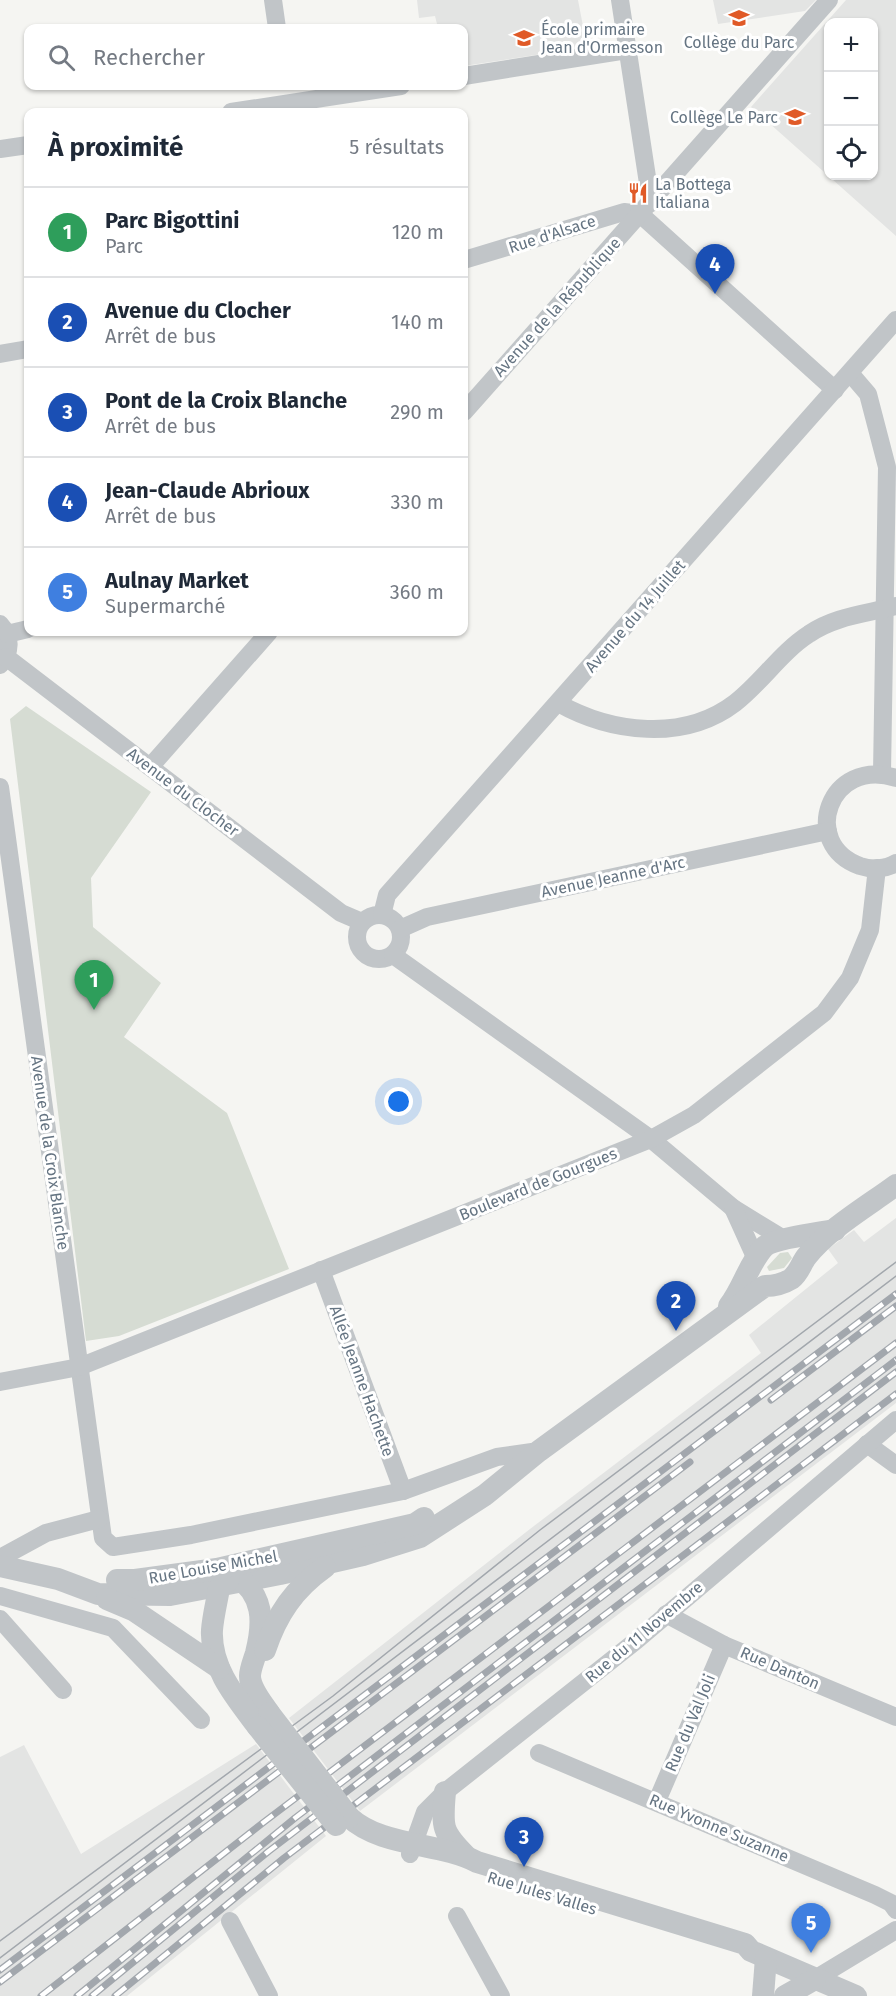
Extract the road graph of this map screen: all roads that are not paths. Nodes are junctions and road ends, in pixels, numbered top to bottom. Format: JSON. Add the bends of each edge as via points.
{"nodes":[{"id":1,"x":273,"y":0,"type":"edge"},
{"id":2,"x":620,"y":0,"type":"edge"},
{"id":3,"x":829,"y":0,"type":"edge"},
{"id":4,"x":276,"y":24,"type":"edge"},
{"id":5,"x":627,"y":50,"type":"junction"},
{"id":6,"x":468,"y":74,"type":"edge"},
{"id":7,"x":368,"y":90,"type":"edge"},
{"id":8,"x":287,"y":100,"type":"edge"},
{"id":9,"x":250,"y":108,"type":"edge"},
{"id":10,"x":24,"y":145,"type":"edge"},
{"id":11,"x":0,"y":149,"type":"edge"},
{"id":12,"x":645,"y":208,"type":"junction"},
{"id":13,"x":468,"y":259,"type":"edge"},
{"id":14,"x":896,"y":320,"type":"edge"},
{"id":15,"x":24,"y":350,"type":"edge"},
{"id":16,"x":0,"y":354,"type":"edge"},
{"id":17,"x":850,"y":372,"type":"junction"},
{"id":18,"x":835,"y":390,"type":"junction"},
{"id":19,"x":468,"y":407,"type":"edge"},
{"id":20,"x":891,"y":471,"type":"edge"},
{"id":21,"x":889,"y":608,"type":"edge"},
{"id":22,"x":4,"y":629,"type":"edge"},
{"id":23,"x":24,"y":629,"type":"edge"},
{"id":24,"x":265,"y":636,"type":"edge"},
{"id":25,"x":3,"y":661,"type":"edge"},
{"id":26,"x":558,"y":703,"type":"junction"},
{"id":27,"x":150,"y":766,"type":"junction"},
{"id":28,"x":889,"y":775,"type":"edge"},
{"id":29,"x":0,"y":787,"type":"edge"},
{"id":30,"x":828,"y":831,"type":"junction"},
{"id":31,"x":896,"y":863,"type":"edge"},
{"id":32,"x":877,"y":868,"type":"junction"},
{"id":33,"x":382,"y":915,"type":"junction"},
{"id":34,"x":362,"y":922,"type":"junction"},
{"id":35,"x":400,"y":929,"type":"junction"},
{"id":36,"x":393,"y":955,"type":"junction"},
{"id":37,"x":651,"y":1139,"type":"junction"},
{"id":38,"x":896,"y":1185,"type":"edge"},
{"id":39,"x":733,"y":1208,"type":"junction"},
{"id":40,"x":794,"y":1244,"type":"junction"},
{"id":41,"x":321,"y":1270,"type":"junction"},
{"id":42,"x":758,"y":1271,"type":"junction"},
{"id":43,"x":79,"y":1367,"type":"junction"},
{"id":44,"x":0,"y":1382,"type":"edge"},
{"id":45,"x":896,"y":1420,"type":"edge"},
{"id":46,"x":867,"y":1444,"type":"junction"},
{"id":47,"x":535,"y":1454,"type":"junction"},
{"id":48,"x":896,"y":1465,"type":"edge"},
{"id":49,"x":403,"y":1491,"type":"junction"},
{"id":50,"x":99,"y":1520,"type":"junction"},
{"id":51,"x":0,"y":1558,"type":"edge"},
{"id":52,"x":331,"y":1563,"type":"junction"},
{"id":53,"x":0,"y":1566,"type":"edge"},
{"id":54,"x":229,"y":1578,"type":"junction"},
{"id":55,"x":58,"y":1579,"type":"junction"},
{"id":56,"x":98,"y":1594,"type":"junction"},
{"id":57,"x":0,"y":1596,"type":"edge"},
{"id":58,"x":666,"y":1614,"type":"junction"},
{"id":59,"x":0,"y":1619,"type":"edge"},
{"id":60,"x":724,"y":1645,"type":"junction"},
{"id":61,"x":219,"y":1668,"type":"junction"},
{"id":62,"x":63,"y":1690,"type":"dead end"},
{"id":63,"x":254,"y":1690,"type":"junction"},
{"id":64,"x":896,"y":1717,"type":"edge"},
{"id":65,"x":201,"y":1720,"type":"dead end"},
{"id":66,"x":263,"y":1720,"type":"junction"},
{"id":67,"x":538,"y":1753,"type":"dead end"},
{"id":68,"x":445,"y":1792,"type":"junction"},
{"id":69,"x":657,"y":1801,"type":"junction"},
{"id":70,"x":412,"y":1849,"type":"junction"},
{"id":71,"x":466,"y":1856,"type":"junction"},
{"id":72,"x":896,"y":1910,"type":"edge"},
{"id":73,"x":457,"y":1916,"type":"dead end"},
{"id":74,"x":230,"y":1921,"type":"dead end"},
{"id":75,"x":896,"y":1930,"type":"edge"},
{"id":76,"x":759,"y":1955,"type":"junction"},
{"id":77,"x":815,"y":1979,"type":"junction"},
{"id":78,"x":269,"y":1996,"type":"edge"},
{"id":79,"x":501,"y":1996,"type":"edge"},
{"id":80,"x":763,"y":1996,"type":"edge"},
{"id":81,"x":785,"y":1996,"type":"edge"},
{"id":82,"x":856,"y":1996,"type":"edge"}],
"edges":[{"from":1,"to":4,"type":"street"},
{"from":2,"to":5,"type":"street"},
{"from":3,"to":12,"type":"street","name":"Avenue de la République"},
{"from":5,"to":6,"type":"street"},
{"from":5,"to":12,"type":"street"},
{"from":7,"to":8,"type":"street"},
{"from":8,"to":9,"type":"street"},
{"from":10,"to":11,"type":"street"},
{"from":12,"to":13,"type":"street","name":"Rue d'Alsace"},
{"from":12,"to":18,"type":"street"},
{"from":12,"to":19,"type":"street","name":"Avenue de la République"},
{"from":14,"to":17,"type":"street","name":"Avenue du 14 Juillet"},
{"from":15,"to":16,"type":"street"},
{"from":17,"to":18,"type":"street","name":"Avenue du 14 Juillet"},
{"from":17,"to":20,"type":"street","via":[[868,394]]},
{"from":18,"to":26,"type":"street","name":"Avenue du 14 Juillet"},
{"from":20,"to":21,"type":"street"},
{"from":21,"to":26,"type":"street","via":[[841,618],[809,633],[734,703],[694,725],[620,727],[584,717]]},
{"from":21,"to":28,"type":"street"},
{"from":22,"to":23,"type":"street"},
{"from":22,"to":25,"type":"street","via":[[9,642]]},
{"from":24,"to":27,"type":"street"},
{"from":25,"to":27,"type":"street","name":"Avenue du Clocher"},
{"from":26,"to":33,"type":"street","name":"Avenue du 14 Juillet","via":[[387,895]]},
{"from":27,"to":34,"type":"street","name":"Avenue du Clocher","via":[[341,913]]},
{"from":28,"to":30,"type":"street","via":[[859,776],[840,788],[827,815]]},
{"from":29,"to":43,"type":"street","name":"Avenue de la Croix Blanche"},
{"from":30,"to":32,"type":"street","via":[[840,854],[851,862]]},
{"from":30,"to":35,"type":"street","name":"Avenue Jeanne d'Arc","via":[[427,917]]},
{"from":31,"to":32,"type":"street"},
{"from":32,"to":37,"type":"street","name":"Boulevard de Gourgues","via":[[870,930],[850,978],[824,1013],[694,1115]]},
{"from":33,"to":34,"type":"street"},
{"from":33,"to":35,"type":"street","via":[[393,919]]},
{"from":34,"to":36,"type":"street","via":[[357,935],[360,950],[379,960]]},
{"from":35,"to":36,"type":"street","via":[[401,943]]},
{"from":36,"to":37,"type":"street"},
{"from":37,"to":39,"type":"street"},
{"from":37,"to":41,"type":"street","name":"Boulevard de Gourgues"},
{"from":38,"to":40,"type":"street","name":"Rue Louise Michel","via":[[837,1230]]},
{"from":39,"to":40,"type":"street"},
{"from":39,"to":42,"type":"street"},
{"from":40,"to":42,"type":"street","name":"Rue Louise Michel","via":[[765,1246]]},
{"from":40,"to":42,"type":"street","name":"Rue Louise Michel","via":[[800,1271],[792,1278],[774,1286]]},
{"from":41,"to":43,"type":"street","name":"Boulevard de Gourgues"},
{"from":41,"to":49,"type":"street","name":"Allée Jeanne Hachette"},
{"from":42,"to":47,"type":"street","name":"Rue Louise Michel","via":[[717,1320]]},
{"from":43,"to":44,"type":"street","name":"Boulevard de Gourgues"},
{"from":43,"to":50,"type":"street","name":"Avenue de la Croix Blanche"},
{"from":45,"to":46,"type":"street","name":"Rue du 11 Novembre"},
{"from":46,"to":48,"type":"street"},
{"from":46,"to":58,"type":"street","name":"Rue du 11 Novembre"},
{"from":47,"to":49,"type":"street","name":"Rue Louise Michel","via":[[497,1457]]},
{"from":47,"to":52,"type":"street","name":"Rue Louise Michel","via":[[484,1495],[420,1538]]},
{"from":47,"to":54,"type":"street","name":"Rue Louise Michel","via":[[415,1524],[254,1560]]},
{"from":49,"to":50,"type":"street","name":"Rue Louise Michel","via":[[113,1547],[103,1538]]},
{"from":50,"to":51,"type":"street","via":[[46,1533]]},
{"from":52,"to":54,"type":"street","name":"Rue Louise Michel"},
{"from":52,"to":63,"type":"street","via":[[306,1580],[285,1604],[267,1643]]},
{"from":53,"to":55,"type":"street"},
{"from":54,"to":55,"type":"street","name":"Rue Louise Michel"},
{"from":54,"to":56,"type":"street","name":"Rue Louise Michel","via":[[170,1595]]},
{"from":54,"to":61,"type":"street","via":[[212,1630]]},
{"from":54,"to":63,"type":"street","via":[[262,1609],[250,1676]]},
{"from":55,"to":56,"type":"street","name":"Rue Louise Michel"},
{"from":56,"to":61,"type":"street","via":[[133,1610]]},
{"from":57,"to":65,"type":"street","via":[[113,1628]]},
{"from":58,"to":60,"type":"street","name":"Rue Danton"},
{"from":58,"to":68,"type":"street","name":"Rue du 11 Novembre"},
{"from":59,"to":62,"type":"street"},
{"from":60,"to":64,"type":"street","name":"Rue Danton"},
{"from":60,"to":69,"type":"street","name":"Rue du Val Joli"},
{"from":61,"to":66,"type":"street","via":[[227,1686]]},
{"from":63,"to":66,"type":"street"},
{"from":66,"to":70,"type":"street","name":"Rue Jules Valles","bridge":true,"via":[[360,1841]]},
{"from":67,"to":69,"type":"street","name":"Rue Yvonne Suzanne"},
{"from":68,"to":70,"type":"street","name":"Rue du 11 Novembre","via":[[425,1812]]},
{"from":68,"to":71,"type":"street","via":[[443,1821],[447,1838]]},
{"from":69,"to":72,"type":"street","name":"Rue Yvonne Suzanne","via":[[875,1895]]},
{"from":70,"to":71,"type":"street","name":"Rue Jules Valles"},
{"from":70,"to":76,"type":"street","name":"Rue Jules Valles"},
{"from":71,"to":76,"type":"street","name":"Rue Jules Valles","via":[[745,1944]]},
{"from":73,"to":79,"type":"street"},
{"from":74,"to":78,"type":"street"},
{"from":75,"to":77,"type":"street"},
{"from":76,"to":77,"type":"street","name":"Rue Jules Valles"},
{"from":76,"to":80,"type":"street"},
{"from":77,"to":81,"type":"street"},
{"from":77,"to":82,"type":"street","name":"Rue Jules Valles"}]}
